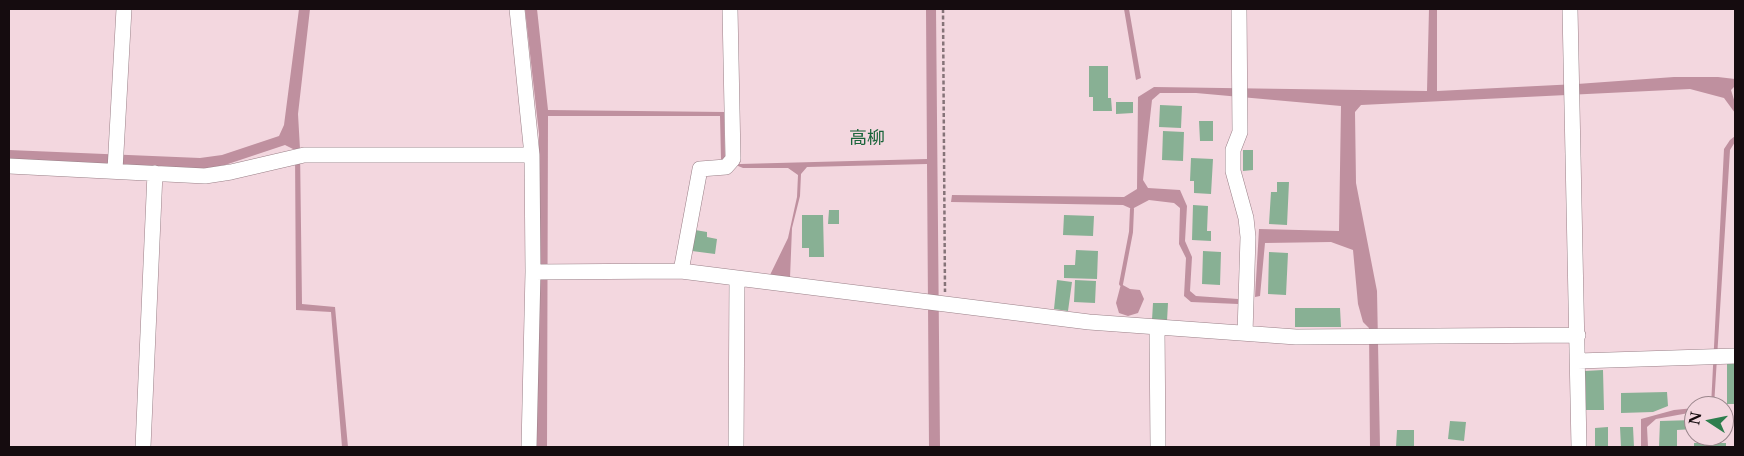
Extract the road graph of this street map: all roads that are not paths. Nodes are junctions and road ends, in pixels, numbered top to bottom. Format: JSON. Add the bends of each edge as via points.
{"nodes":[{"id":1,"x":124,"y":9,"type":"edge"},
{"id":2,"x":517,"y":9,"type":"edge"},
{"id":3,"x":730,"y":9,"type":"edge"},
{"id":4,"x":1239,"y":9,"type":"edge"},
{"id":5,"x":1570,"y":9,"type":"edge"},
{"id":6,"x":532,"y":155,"type":"junction"},
{"id":7,"x":9,"y":166,"type":"edge"},
{"id":8,"x":115,"y":170,"type":"junction"},
{"id":9,"x":156,"y":173,"type":"junction"},
{"id":10,"x":533,"y":272,"type":"junction"},
{"id":11,"x":681,"y":272,"type":"junction"},
{"id":12,"x":737,"y":278,"type":"junction"},
{"id":13,"x":1157,"y":327,"type":"junction"},
{"id":14,"x":1245,"y":333,"type":"junction"},
{"id":15,"x":1578,"y":336,"type":"junction"},
{"id":16,"x":1735,"y":356,"type":"edge"},
{"id":17,"x":1578,"y":361,"type":"junction"},
{"id":18,"x":143,"y":447,"type":"edge"},
{"id":19,"x":530,"y":447,"type":"edge"},
{"id":20,"x":736,"y":447,"type":"edge"},
{"id":21,"x":1158,"y":447,"type":"edge"},
{"id":22,"x":1579,"y":447,"type":"edge"}],
"edges":[{"from":1,"to":8,"type":"street"},
{"from":2,"to":6,"type":"street"},
{"from":3,"to":11,"type":"street","via":[[731,162],[700,169]]},
{"from":4,"to":14,"type":"street","via":[[1240,132],[1233,150],[1234,171],[1248,237]]},
{"from":5,"to":15,"type":"street"},
{"from":6,"to":9,"type":"street","via":[[298,155],[205,176]]},
{"from":6,"to":10,"type":"street"},
{"from":7,"to":8,"type":"street"},
{"from":8,"to":9,"type":"street"},
{"from":9,"to":18,"type":"street"},
{"from":10,"to":11,"type":"street"},
{"from":10,"to":19,"type":"street"},
{"from":11,"to":12,"type":"street"},
{"from":12,"to":13,"type":"street","via":[[1089,322]]},
{"from":12,"to":20,"type":"street"},
{"from":13,"to":14,"type":"street"},
{"from":13,"to":21,"type":"street"},
{"from":14,"to":15,"type":"street","via":[[1296,337]]},
{"from":15,"to":17,"type":"street"},
{"from":16,"to":17,"type":"street"},
{"from":17,"to":22,"type":"street"}]}
